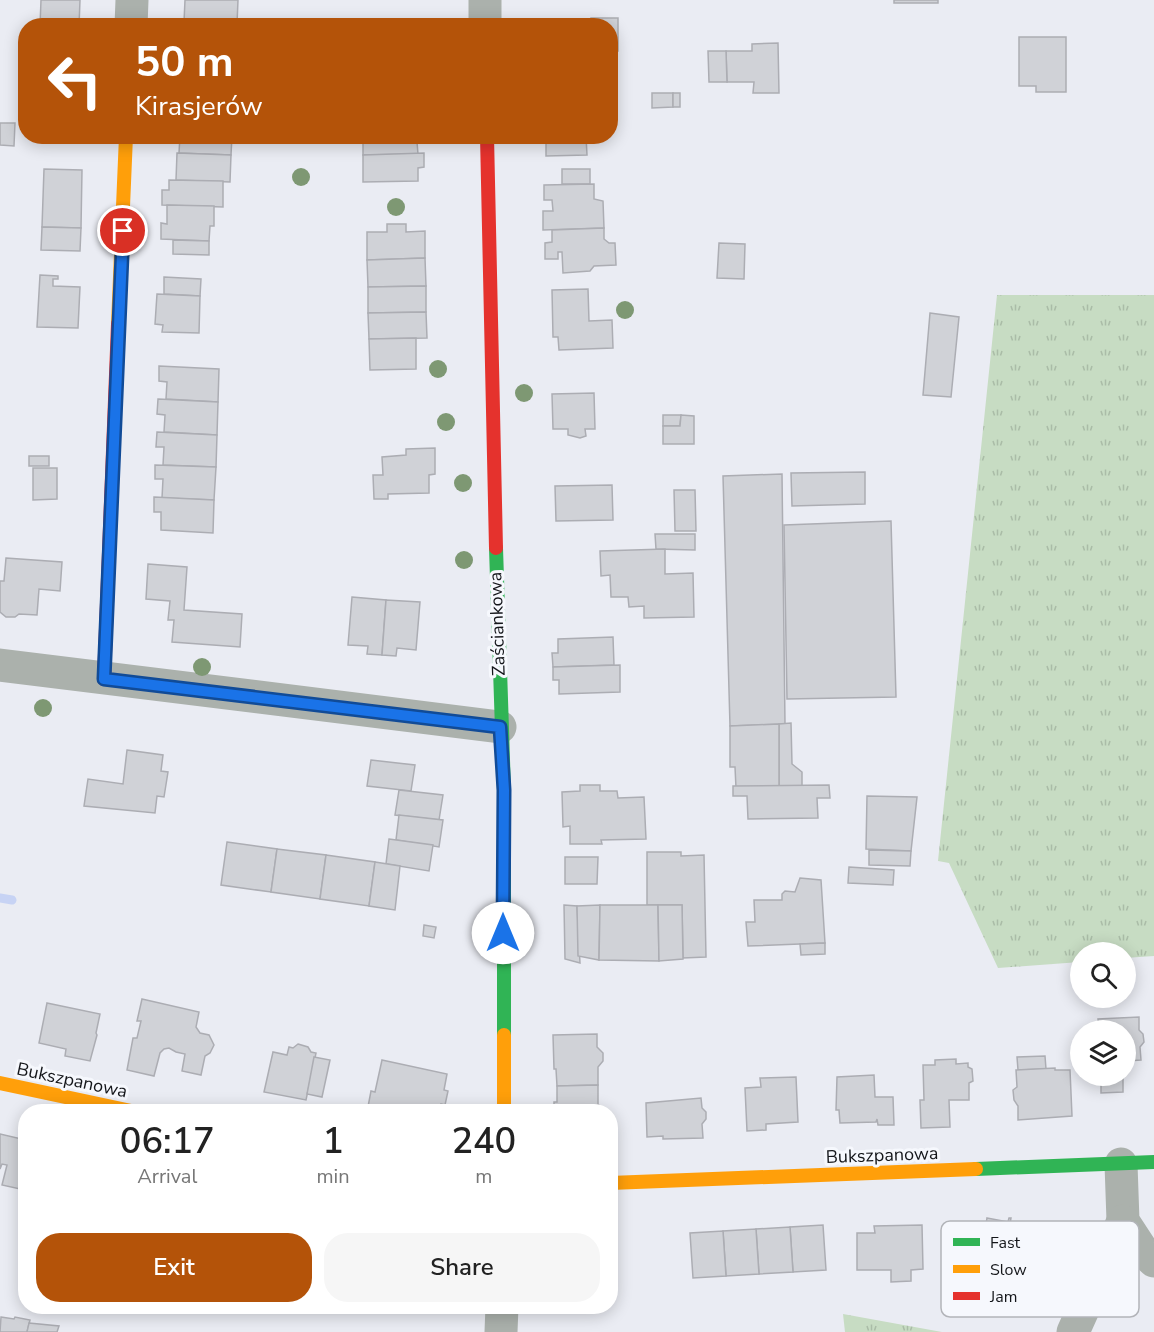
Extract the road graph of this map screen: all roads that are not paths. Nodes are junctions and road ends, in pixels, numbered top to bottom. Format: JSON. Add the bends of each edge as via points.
{"nodes":[{"id":1,"x":132,"y":0,"type":"edge"},
{"id":2,"x":484,"y":0,"type":"edge"},
{"id":3,"x":131,"y":18,"type":"edge"},
{"id":4,"x":485,"y":18,"type":"edge"},
{"id":5,"x":126,"y":144,"type":"edge"},
{"id":6,"x":487,"y":144,"type":"edge"},
{"id":7,"x":0,"y":665,"type":"edge"},
{"id":8,"x":104,"y":679,"type":"junction"},
{"id":9,"x":500,"y":727,"type":"junction"},
{"id":10,"x":0,"y":1083,"type":"edge"},
{"id":11,"x":98,"y":1104,"type":"edge"},
{"id":12,"x":504,"y":1104,"type":"edge"},
{"id":13,"x":1154,"y":1162,"type":"edge"},
{"id":14,"x":1121,"y":1164,"type":"junction"},
{"id":15,"x":618,"y":1183,"type":"edge"},
{"id":16,"x":1123,"y":1221,"type":"edge"},
{"id":17,"x":1139,"y":1245,"type":"edge"},
{"id":18,"x":1154,"y":1261,"type":"edge"},
{"id":19,"x":502,"y":1314,"type":"edge"},
{"id":20,"x":1080,"y":1317,"type":"edge"},
{"id":21,"x":501,"y":1332,"type":"edge"},
{"id":22,"x":1073,"y":1332,"type":"edge"}],
"edges":[{"from":1,"to":3,"type":"street"},
{"from":2,"to":4,"type":"street"},
{"from":5,"to":8,"type":"street"},
{"from":6,"to":9,"type":"street","name":"Zaściankowa"},
{"from":7,"to":8,"type":"street"},
{"from":8,"to":9,"type":"street"},
{"from":9,"to":12,"type":"street","name":"Zaściankowa","via":[[504,790]]},
{"from":10,"to":11,"type":"street","name":"Bukszpanowa"},
{"from":13,"to":14,"type":"street","name":"Bukszpanowa"},
{"from":14,"to":15,"type":"street","name":"Bukszpanowa"},
{"from":14,"to":16,"type":"street"},
{"from":17,"to":18,"type":"street"},
{"from":19,"to":21,"type":"street"},
{"from":20,"to":22,"type":"street"}]}
